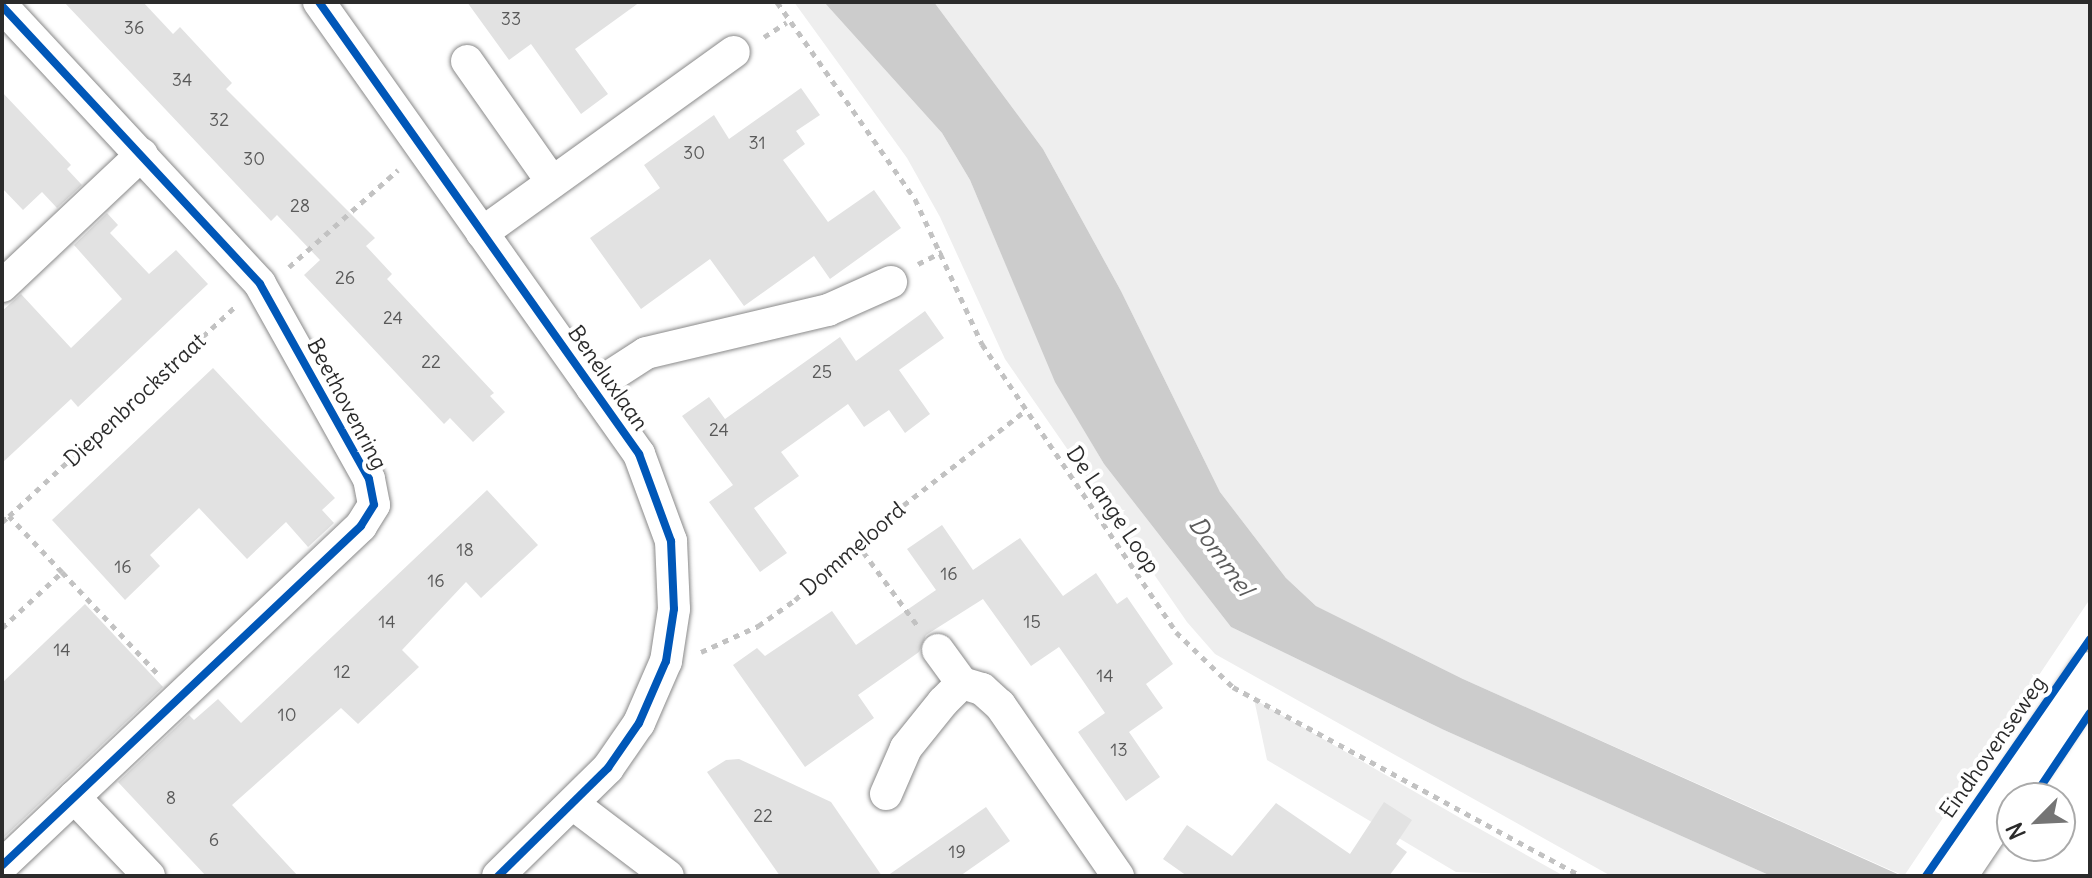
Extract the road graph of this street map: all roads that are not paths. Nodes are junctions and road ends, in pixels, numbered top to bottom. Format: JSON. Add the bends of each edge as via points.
{"nodes":[{"id":1,"x":319,"y":2,"type":"edge"},
{"id":2,"x":2,"y":6,"type":"edge"},
{"id":3,"x":734,"y":52,"type":"dead end"},
{"id":4,"x":467,"y":61,"type":"dead end"},
{"id":5,"x":142,"y":154,"type":"junction"},
{"id":6,"x":552,"y":182,"type":"junction"},
{"id":7,"x":482,"y":233,"type":"junction"},
{"id":8,"x":891,"y":282,"type":"dead end"},
{"id":9,"x":2,"y":286,"type":"edge"},
{"id":10,"x":592,"y":388,"type":"junction"},
{"id":11,"x":938,"y":650,"type":"road end"},
{"id":12,"x":2090,"y":674,"type":"edge"},
{"id":13,"x":962,"y":683,"type":"junction"},
{"id":14,"x":886,"y":794,"type":"dead end"},
{"id":15,"x":74,"y":797,"type":"junction"},
{"id":16,"x":573,"y":804,"type":"junction"},
{"id":17,"x":1965,"y":859,"type":"edge"},
{"id":18,"x":2,"y":865,"type":"edge"},
{"id":19,"x":1111,"y":875,"type":"edge"},
{"id":20,"x":149,"y":876,"type":"edge"},
{"id":21,"x":498,"y":876,"type":"edge"},
{"id":22,"x":668,"y":876,"type":"edge"}],
"edges":[{"from":1,"to":7,"type":"street","name":"Beneluxlaan"},
{"from":2,"to":5,"type":"street","name":"Beethovenring"},
{"from":3,"to":6,"type":"street"},
{"from":4,"to":6,"type":"street"},
{"from":5,"to":9,"type":"street"},
{"from":5,"to":15,"type":"street","name":"Beethovenring","via":[[262,286],[369,479],[374,505],[361,526]]},
{"from":6,"to":7,"type":"street"},
{"from":7,"to":10,"type":"street","name":"Beneluxlaan"},
{"from":8,"to":10,"type":"street","via":[[828,310],[646,353]]},
{"from":10,"to":16,"type":"street","name":"Beneluxlaan","via":[[639,454],[671,541],[674,609],[666,661],[639,723],[608,768]]},
{"from":11,"to":13,"type":"street"},
{"from":12,"to":17,"type":"main road","name":"Eindhovenseweg"},
{"from":13,"to":14,"type":"street","via":[[906,748]]},
{"from":13,"to":19,"type":"street","via":[[982,689],[1000,705]]},
{"from":15,"to":18,"type":"street","name":"Beethovenring"},
{"from":15,"to":20,"type":"street"},
{"from":16,"to":21,"type":"street","name":"Beneluxlaan"},
{"from":16,"to":22,"type":"street"}]}
